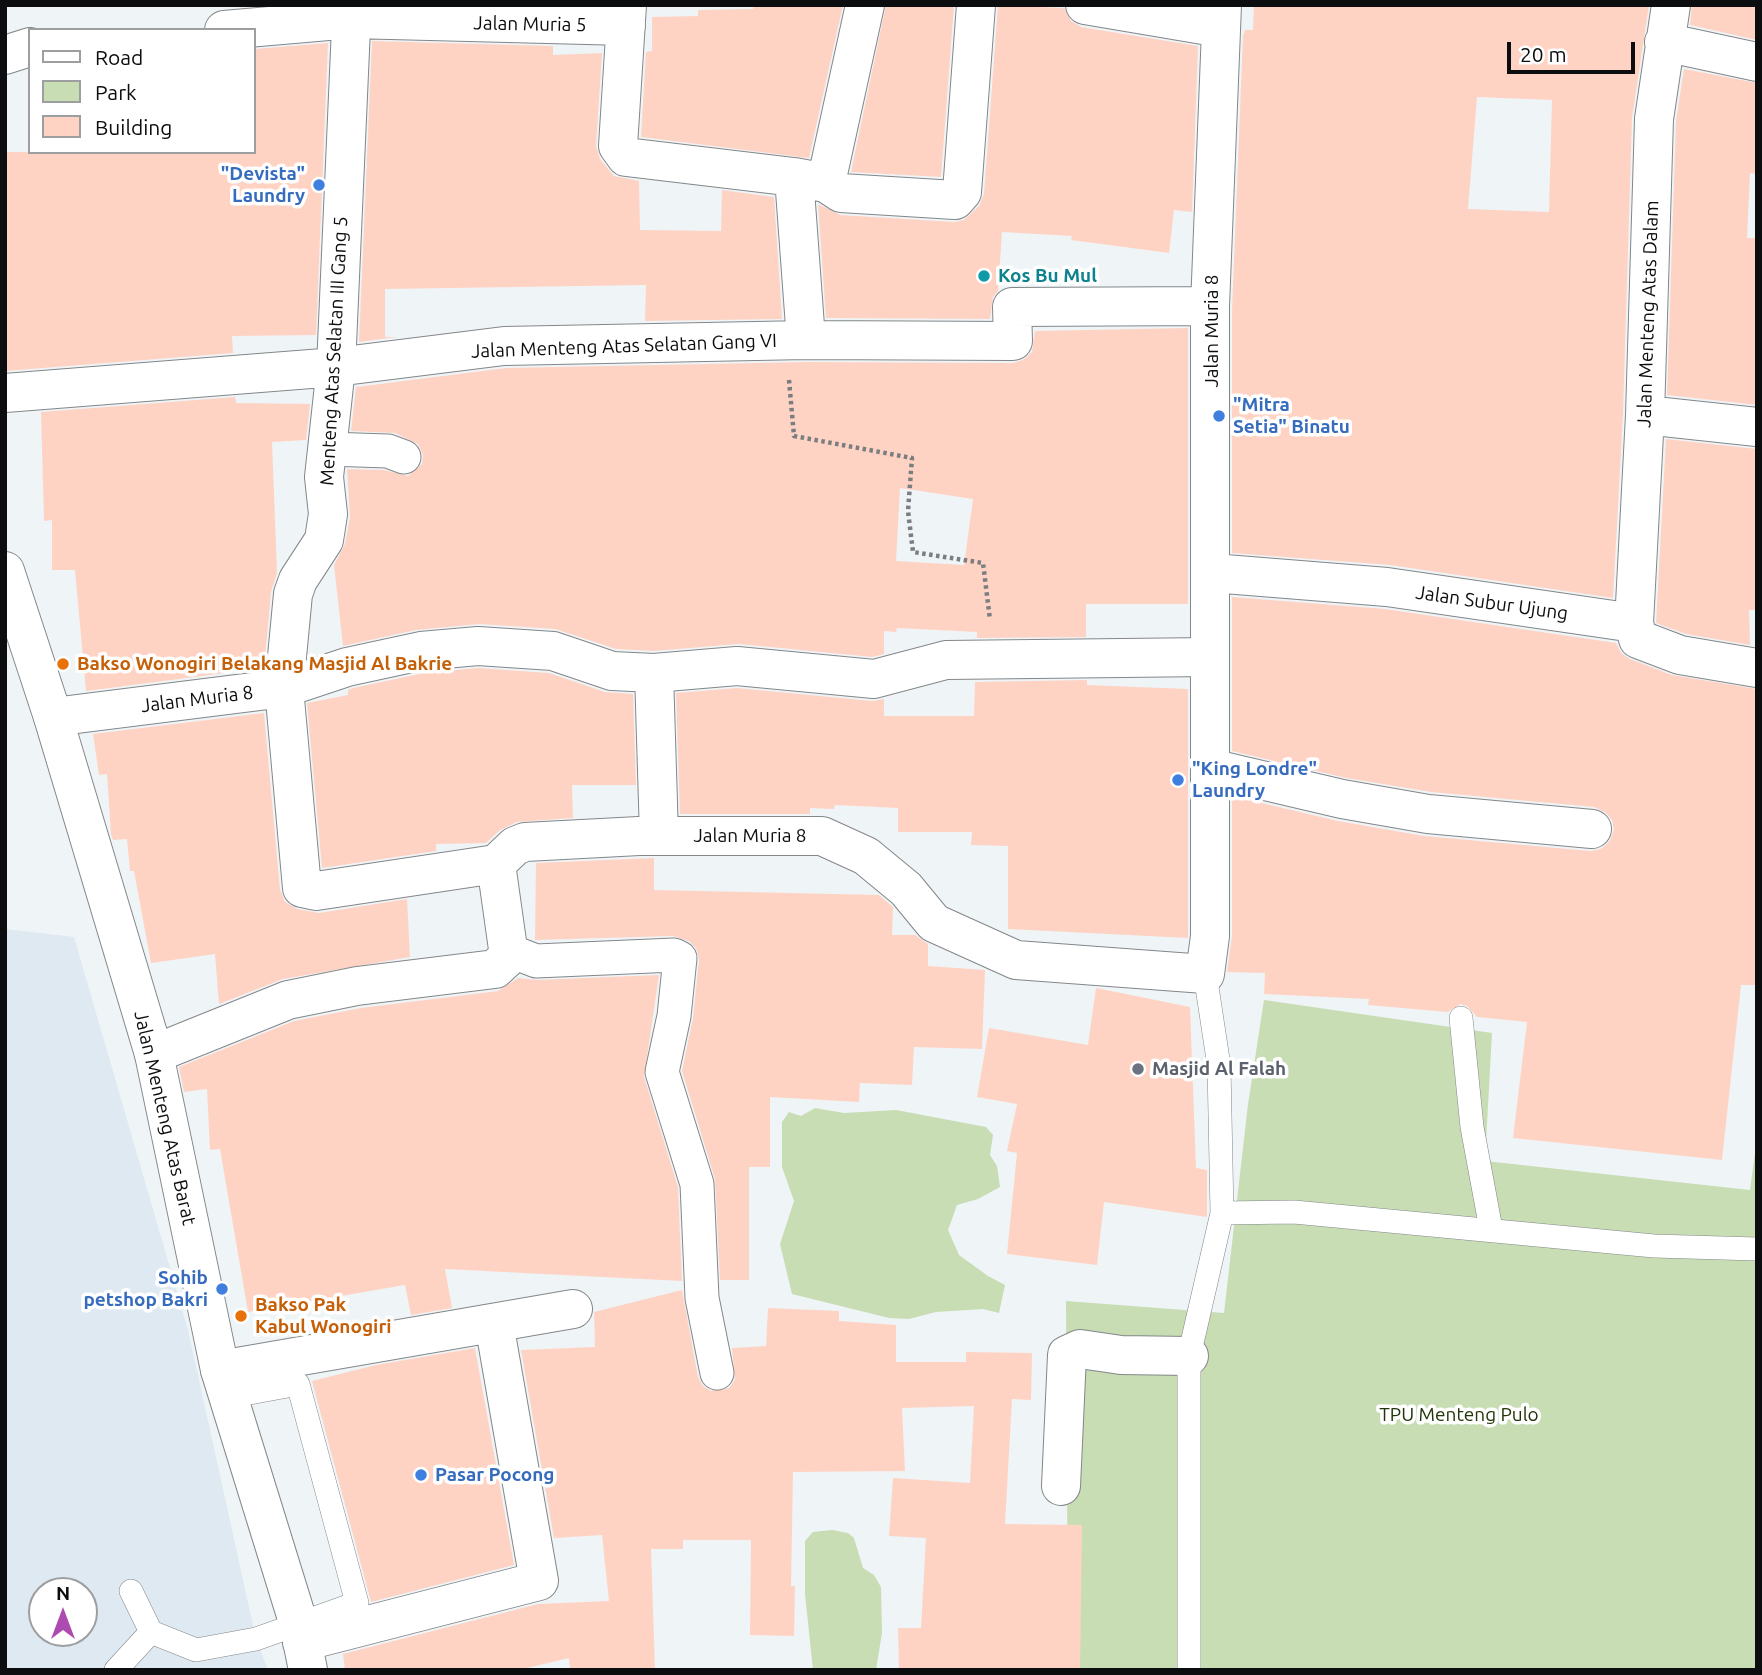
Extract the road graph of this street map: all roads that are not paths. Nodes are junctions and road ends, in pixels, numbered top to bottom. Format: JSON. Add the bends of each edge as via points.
{"nodes":[{"id":1,"x":865,"y":5,"type":"edge"},
{"id":2,"x":976,"y":5,"type":"edge"},
{"id":3,"x":1085,"y":5,"type":"edge"},
{"id":4,"x":351,"y":12,"type":"edge"},
{"id":5,"x":626,"y":16,"type":"edge"},
{"id":6,"x":1221,"y":16,"type":"edge"},
{"id":7,"x":1667,"y":24,"type":"edge"},
{"id":8,"x":238,"y":28,"type":"edge"},
{"id":9,"x":28,"y":48,"type":"edge"},
{"id":10,"x":5,"y":55,"type":"edge"},
{"id":11,"x":1757,"y":62,"type":"edge"},
{"id":12,"x":810,"y":180,"type":"junction"},
{"id":13,"x":1210,"y":306,"type":"junction"},
{"id":14,"x":795,"y":341,"type":"junction"},
{"id":15,"x":335,"y":367,"type":"junction"},
{"id":16,"x":5,"y":393,"type":"edge"},
{"id":17,"x":1645,"y":415,"type":"junction"},
{"id":18,"x":1757,"y":427,"type":"edge"},
{"id":19,"x":327,"y":449,"type":"junction"},
{"id":20,"x":404,"y":457,"type":"dead end"},
{"id":21,"x":5,"y":571,"type":"edge"},
{"id":22,"x":1212,"y":573,"type":"junction"},
{"id":23,"x":1634,"y":623,"type":"junction"},
{"id":24,"x":1210,"y":657,"type":"junction"},
{"id":25,"x":1757,"y":668,"type":"edge"},
{"id":26,"x":654,"y":673,"type":"junction"},
{"id":27,"x":284,"y":688,"type":"junction"},
{"id":28,"x":53,"y":717,"type":"junction"},
{"id":29,"x":1210,"y":768,"type":"junction"},
{"id":30,"x":1592,"y":829,"type":"dead end"},
{"id":31,"x":659,"y":836,"type":"junction"},
{"id":32,"x":496,"y":864,"type":"junction"},
{"id":33,"x":508,"y":950,"type":"junction"},
{"id":34,"x":1205,"y":974,"type":"junction"},
{"id":35,"x":1461,"y":1018,"type":"dead end"},
{"id":36,"x":154,"y":1054,"type":"junction"},
{"id":37,"x":1222,"y":1213,"type":"junction"},
{"id":38,"x":1492,"y":1229,"type":"junction"},
{"id":39,"x":1757,"y":1249,"type":"edge"},
{"id":40,"x":573,"y":1309,"type":"dead end"},
{"id":41,"x":494,"y":1323,"type":"junction"},
{"id":42,"x":1189,"y":1356,"type":"junction"},
{"id":43,"x":717,"y":1373,"type":"dead end"},
{"id":44,"x":224,"y":1383,"type":"junction"},
{"id":45,"x":1061,"y":1486,"type":"dead end"},
{"id":46,"x":131,"y":1591,"type":"dead end"},
{"id":47,"x":151,"y":1632,"type":"junction"},
{"id":48,"x":303,"y":1646,"type":"edge"},
{"id":49,"x":116,"y":1670,"type":"edge"},
{"id":50,"x":1189,"y":1670,"type":"edge"}],
"edges":[{"from":1,"to":12,"type":"street"},
{"from":2,"to":12,"type":"street","via":[[962,192],[955,201],[841,193]]},
{"from":3,"to":6,"type":"street"},
{"from":4,"to":5,"type":"street","name":"Jalan Muria 5"},
{"from":4,"to":8,"type":"street","name":"Jalan Muria 5"},
{"from":4,"to":15,"type":"street","name":"Menteng Atas Selatan III Gang 5"},
{"from":5,"to":12,"type":"street","via":[[618,146],[626,157]]},
{"from":6,"to":13,"type":"street","name":"Jalan Muria 8"},
{"from":7,"to":11,"type":"street"},
{"from":7,"to":17,"type":"street","name":"Jalan Menteng Atas Dalam","via":[[1654,119]]},
{"from":9,"to":10,"type":"street"},
{"from":12,"to":14,"type":"street"},
{"from":13,"to":14,"type":"street","name":"Jalan Menteng Atas Selatan Gang VI","via":[[1012,307],[1013,341]]},
{"from":13,"to":22,"type":"street","name":"Jalan Muria 8"},
{"from":14,"to":15,"type":"street","name":"Jalan Menteng Atas Selatan Gang VI","via":[[504,346]]},
{"from":15,"to":16,"type":"street","name":"Jalan Menteng Atas Selatan Gang VI"},
{"from":15,"to":19,"type":"street","name":"Menteng Atas Selatan III Gang 5"},
{"from":17,"to":18,"type":"street"},
{"from":17,"to":23,"type":"street","name":"Jalan Menteng Atas Dalam"},
{"from":19,"to":20,"type":"street","via":[[387,451]]},
{"from":19,"to":27,"type":"street","name":"Menteng Atas Selatan III Gang 5","via":[[324,540],[293,594]]},
{"from":21,"to":28,"type":"street","name":"Jalan Menteng Atas Barat"},
{"from":22,"to":23,"type":"street","name":"Jalan Subur Ujung","via":[[1387,587]]},
{"from":22,"to":24,"type":"street","name":"Jalan Muria 8"},
{"from":23,"to":25,"type":"street","via":[[1638,639],[1680,655]]},
{"from":24,"to":26,"type":"street","name":"Jalan Muria 8","via":[[946,660],[874,679],[737,666]]},
{"from":24,"to":29,"type":"street","name":"Jalan Muria 8"},
{"from":26,"to":27,"type":"street","name":"Jalan Muria 8","via":[[612,671],[539,649],[478,646],[421,650]]},
{"from":26,"to":31,"type":"street"},
{"from":27,"to":28,"type":"street","name":"Jalan Muria 8"},
{"from":27,"to":32,"type":"street","name":"Menteng Atas Selatan III Gang 5","via":[[303,888],[316,891]]},
{"from":28,"to":36,"type":"street","name":"Jalan Menteng Atas Barat"},
{"from":29,"to":30,"type":"street","via":[[1428,814]]},
{"from":29,"to":34,"type":"street","name":"Jalan Muria 8","via":[[1210,936]]},
{"from":31,"to":32,"type":"street","name":"Jalan Muria 8","via":[[525,842]]},
{"from":31,"to":34,"type":"street","name":"Jalan Muria 8","via":[[822,836],[866,856],[906,889],[933,923],[1016,960]]},
{"from":32,"to":33,"type":"street"},
{"from":33,"to":36,"type":"street","via":[[509,956],[495,969],[357,986],[288,1000]]},
{"from":33,"to":43,"type":"street","via":[[536,961],[680,958],[662,1072],[697,1184],[702,1298]]},
{"from":34,"to":37,"type":"lane","via":[[1220,1066]]},
{"from":35,"to":38,"type":"lane","via":[[1472,1127]]},
{"from":36,"to":44,"type":"street","name":"Jalan Menteng Atas Barat"},
{"from":37,"to":38,"type":"lane","via":[[1294,1212]]},
{"from":37,"to":42,"type":"lane"},
{"from":38,"to":39,"type":"lane","via":[[1654,1246]]},
{"from":40,"to":41,"type":"street"},
{"from":41,"to":44,"type":"street"},
{"from":41,"to":48,"type":"street","via":[[539,1581]]},
{"from":42,"to":45,"type":"street","via":[[1080,1349],[1067,1355]]},
{"from":42,"to":50,"type":"lane"},
{"from":44,"to":48,"type":"street","name":"Jalan Menteng Atas Barat"},
{"from":44,"to":48,"type":"lane","via":[[298,1384],[357,1603]]},
{"from":46,"to":47,"type":"lane"},
{"from":47,"to":48,"type":"lane","via":[[196,1650],[256,1639]]},
{"from":47,"to":49,"type":"lane"}]}
